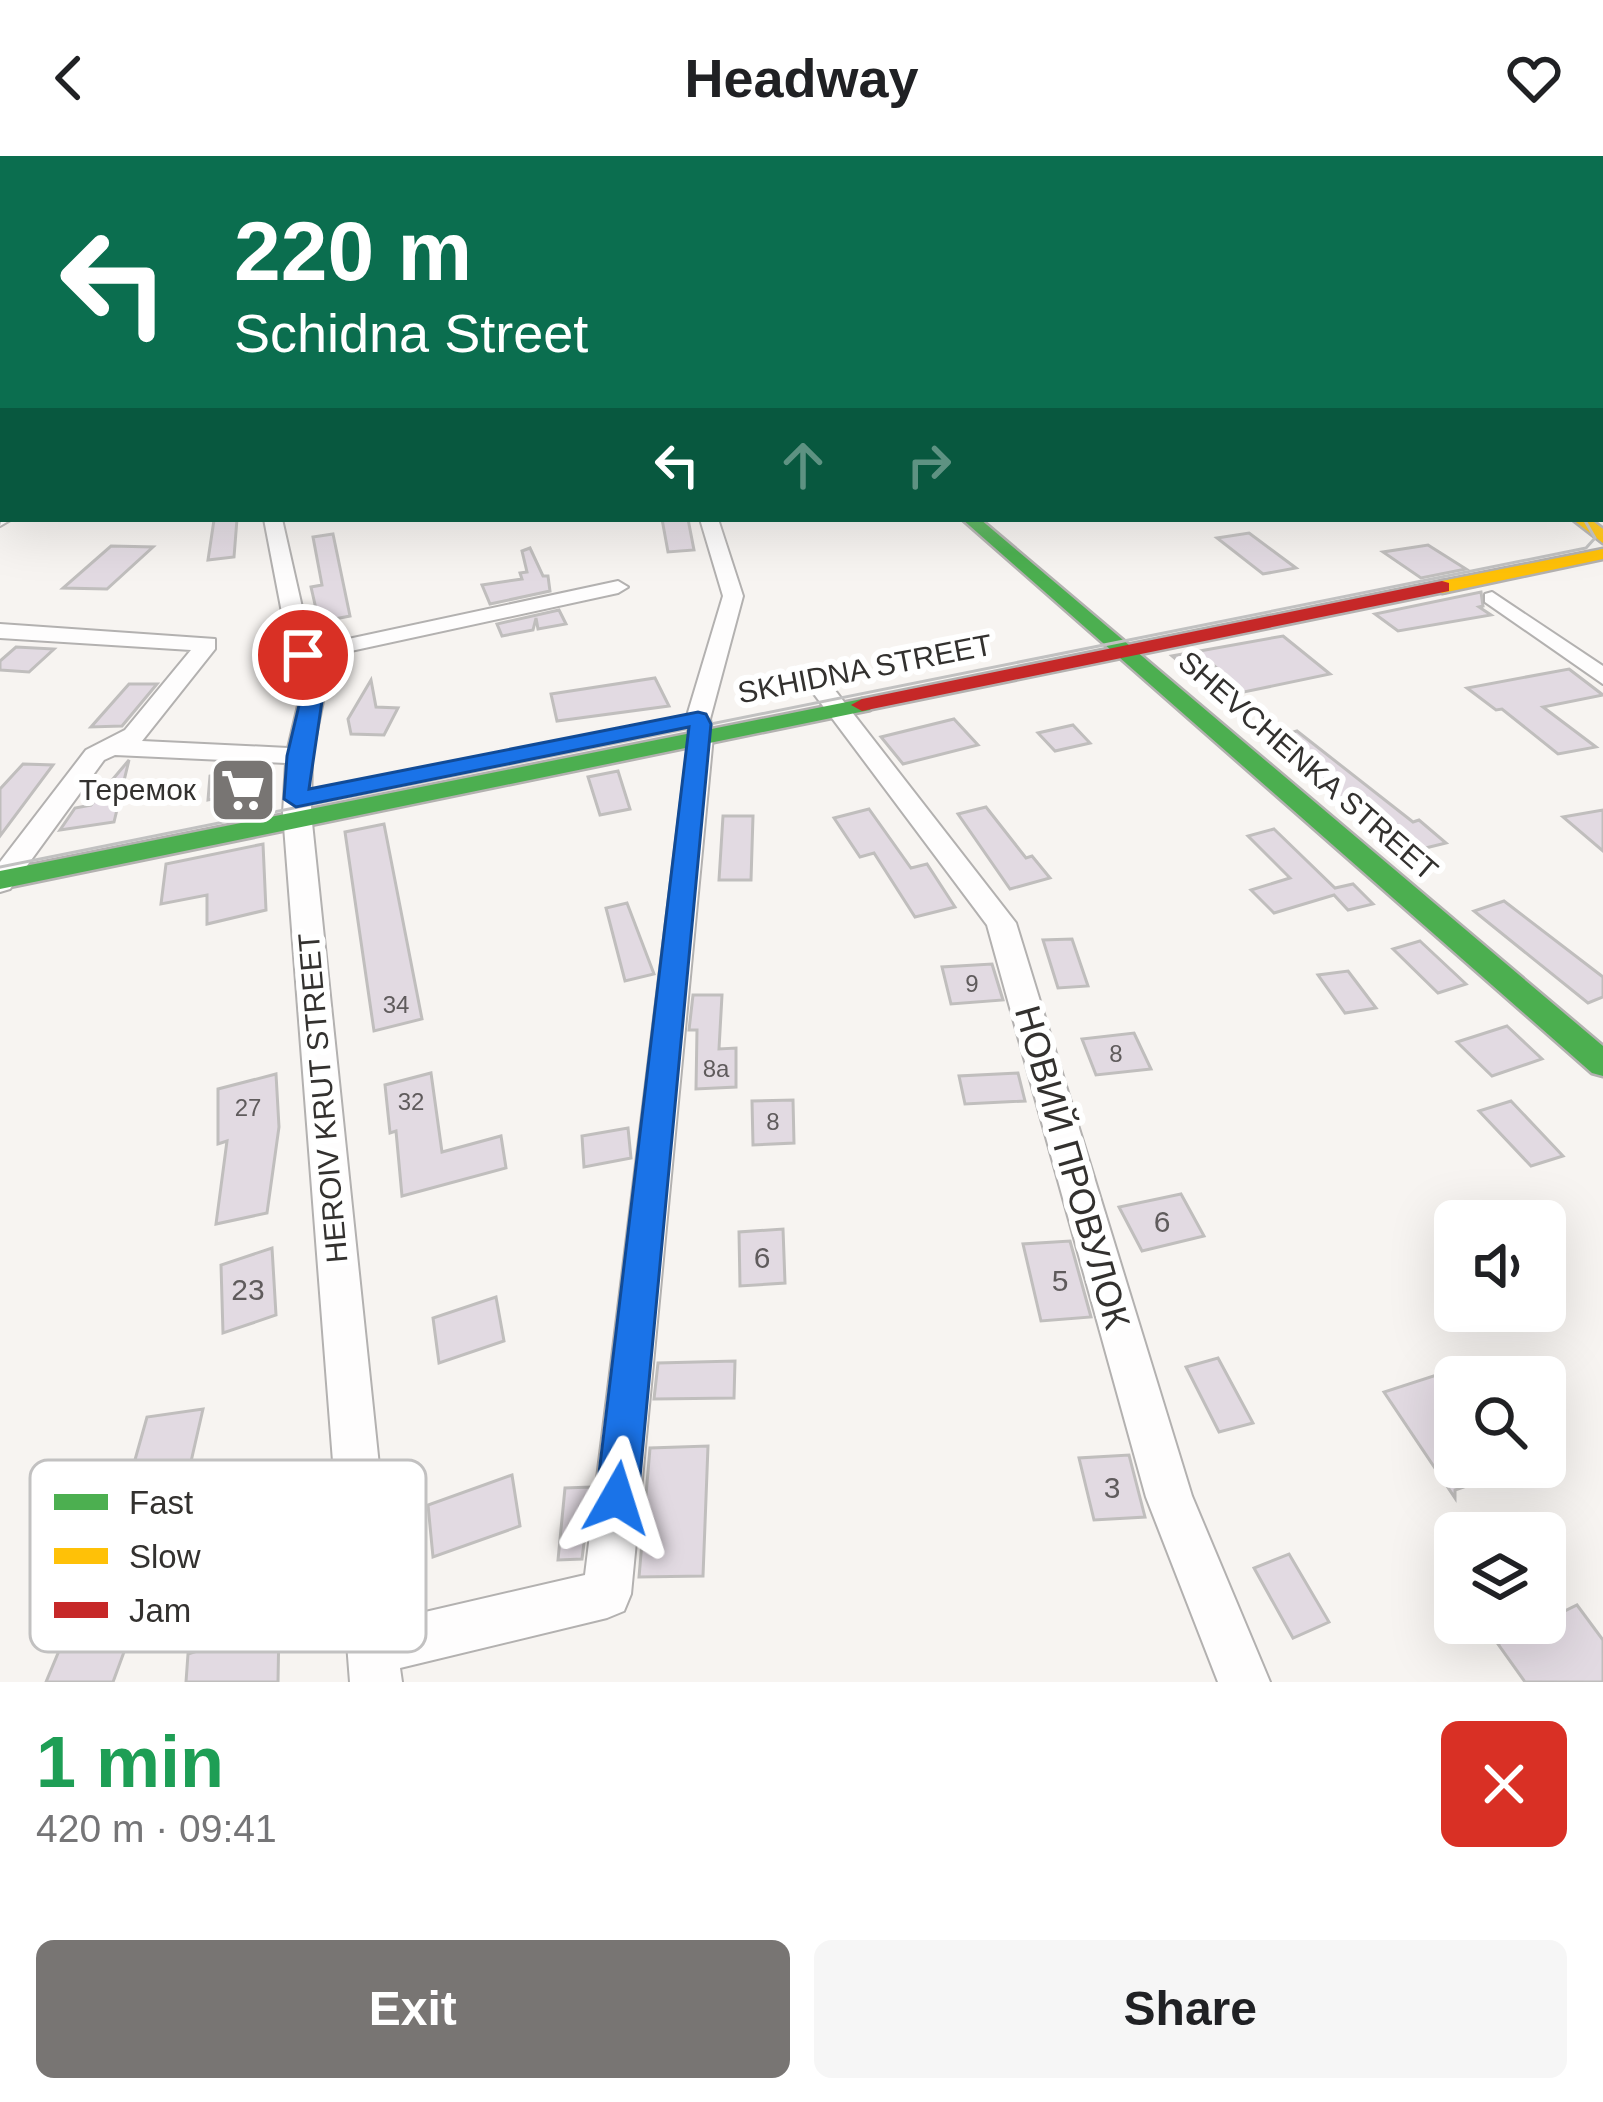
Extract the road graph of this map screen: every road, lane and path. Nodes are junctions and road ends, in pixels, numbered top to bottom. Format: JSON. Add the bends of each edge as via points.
{"nodes":[{"id":1,"x":274,"y":522,"type":"edge"},
{"id":2,"x":710,"y":522,"type":"edge"},
{"id":3,"x":973,"y":522,"type":"edge"},
{"id":4,"x":1603,"y":540,"type":"edge"},
{"id":5,"x":1603,"y":554,"type":"edge"},
{"id":6,"x":618,"y":587,"type":"dead end"},
{"id":7,"x":1492,"y":598,"type":"dead end"},
{"id":8,"x":0,"y":631,"type":"edge"},
{"id":9,"x":1116,"y":645,"type":"junction"},
{"id":10,"x":303,"y":655,"type":"junction"},
{"id":11,"x":1603,"y":677,"type":"edge"},
{"id":12,"x":831,"y":702,"type":"junction"},
{"id":13,"x":700,"y":727,"type":"junction"},
{"id":14,"x":111,"y":747,"type":"junction"},
{"id":15,"x":299,"y":756,"type":"junction"},
{"id":16,"x":297,"y":809,"type":"junction"},
{"id":17,"x":4,"y":872,"type":"edge"},
{"id":18,"x":1603,"y":1064,"type":"edge"},
{"id":19,"x":355,"y":1460,"type":"edge"},
{"id":20,"x":426,"y":1650,"type":"edge"},
{"id":21,"x":419,"y":1652,"type":"edge"},
{"id":22,"x":374,"y":1666,"type":"edge"},
{"id":23,"x":1244,"y":1682,"type":"edge"}],
"edges":[{"from":1,"to":10,"type":"street","name":"HEROIV KRUT STREET"},
{"from":2,"to":13,"type":"street","via":[[733,596]]},
{"from":3,"to":9,"type":"street","name":"SHEVCHENKA STREET"},
{"from":4,"to":9,"type":"street"},
{"from":5,"to":9,"type":"street"},
{"from":6,"to":10,"type":"street"},
{"from":7,"to":11,"type":"street"},
{"from":8,"to":14,"type":"street","via":[[207,644],[134,735]]},
{"from":9,"to":12,"type":"street"},
{"from":9,"to":18,"type":"street","name":"SHEVCHENKA STREET"},
{"from":10,"to":15,"type":"street","name":"HEROIV KRUT STREET","via":[[311,701]]},
{"from":12,"to":13,"type":"street"},
{"from":12,"to":23,"type":"street","name":"НОВИЙ ПРОВУЛОК","via":[[1001,923],[1169,1496]]},
{"from":13,"to":16,"type":"street"},
{"from":13,"to":20,"type":"street","via":[[607,1594]]},
{"from":14,"to":15,"type":"street"},
{"from":14,"to":17,"type":"street","via":[[95,755]]},
{"from":15,"to":16,"type":"street","name":"HEROIV KRUT STREET"},
{"from":16,"to":17,"type":"street"},
{"from":16,"to":19,"type":"street","name":"HEROIV KRUT STREET"},
{"from":21,"to":22,"type":"street"}]}
